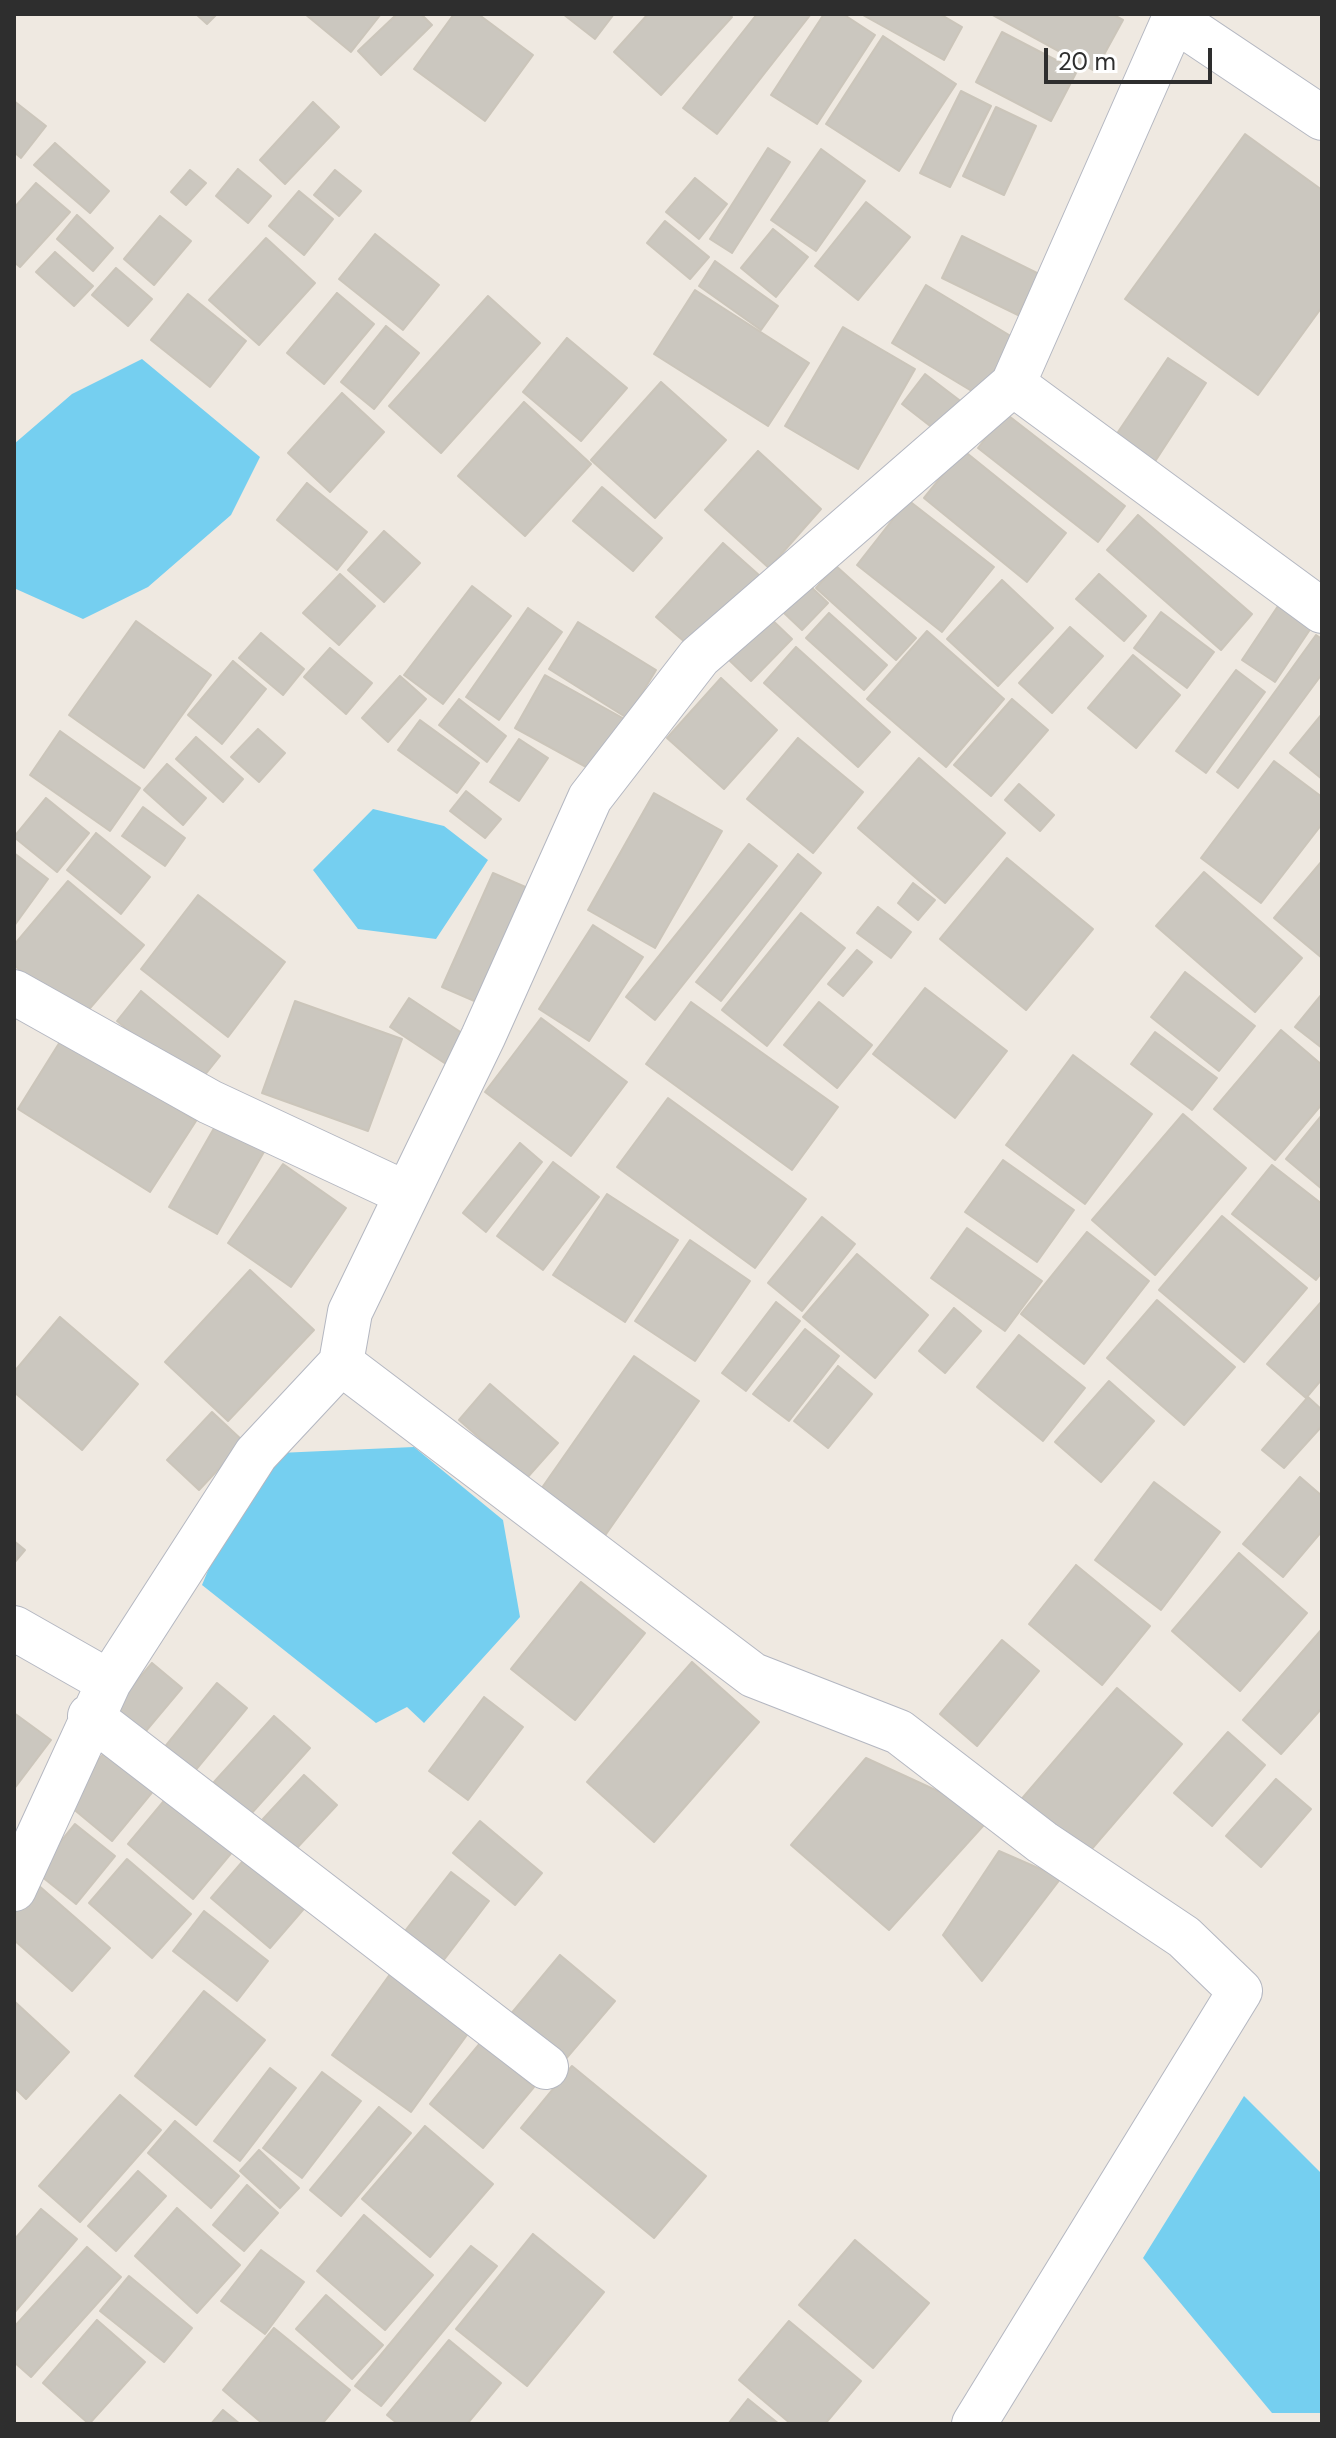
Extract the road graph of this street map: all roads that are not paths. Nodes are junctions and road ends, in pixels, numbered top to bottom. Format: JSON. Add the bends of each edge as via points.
{"nodes":[{"id":1,"x":1175,"y":17,"type":"edge"},
{"id":2,"x":1322,"y":118,"type":"edge"},
{"id":3,"x":1013,"y":384,"type":"junction"},
{"id":4,"x":1322,"y":611,"type":"edge"},
{"id":5,"x":14,"y":992,"type":"edge"},
{"id":6,"x":407,"y":1194,"type":"junction"},
{"id":7,"x":341,"y":1363,"type":"junction"},
{"id":8,"x":14,"y":1628,"type":"edge"},
{"id":9,"x":100,"y":1699,"type":"junction"},
{"id":10,"x":14,"y":1889,"type":"edge"},
{"id":11,"x":546,"y":2067,"type":"dead end"},
{"id":12,"x":974,"y":2424,"type":"edge"}],
"edges":[{"from":1,"to":2,"type":"street"},
{"from":1,"to":3,"type":"street"},
{"from":3,"to":4,"type":"street"},
{"from":3,"to":6,"type":"street","via":[[699,657],[590,798]]},
{"from":5,"to":6,"type":"street","via":[[210,1102]]},
{"from":6,"to":7,"type":"street","via":[[350,1312]]},
{"from":7,"to":9,"type":"street","via":[[256,1454]]},
{"from":7,"to":12,"type":"street","via":[[753,1675],[899,1732],[1042,1842],[1184,1937],[1240,1991]]},
{"from":8,"to":9,"type":"street"},
{"from":9,"to":10,"type":"street"},
{"from":9,"to":11,"type":"street"}]}
